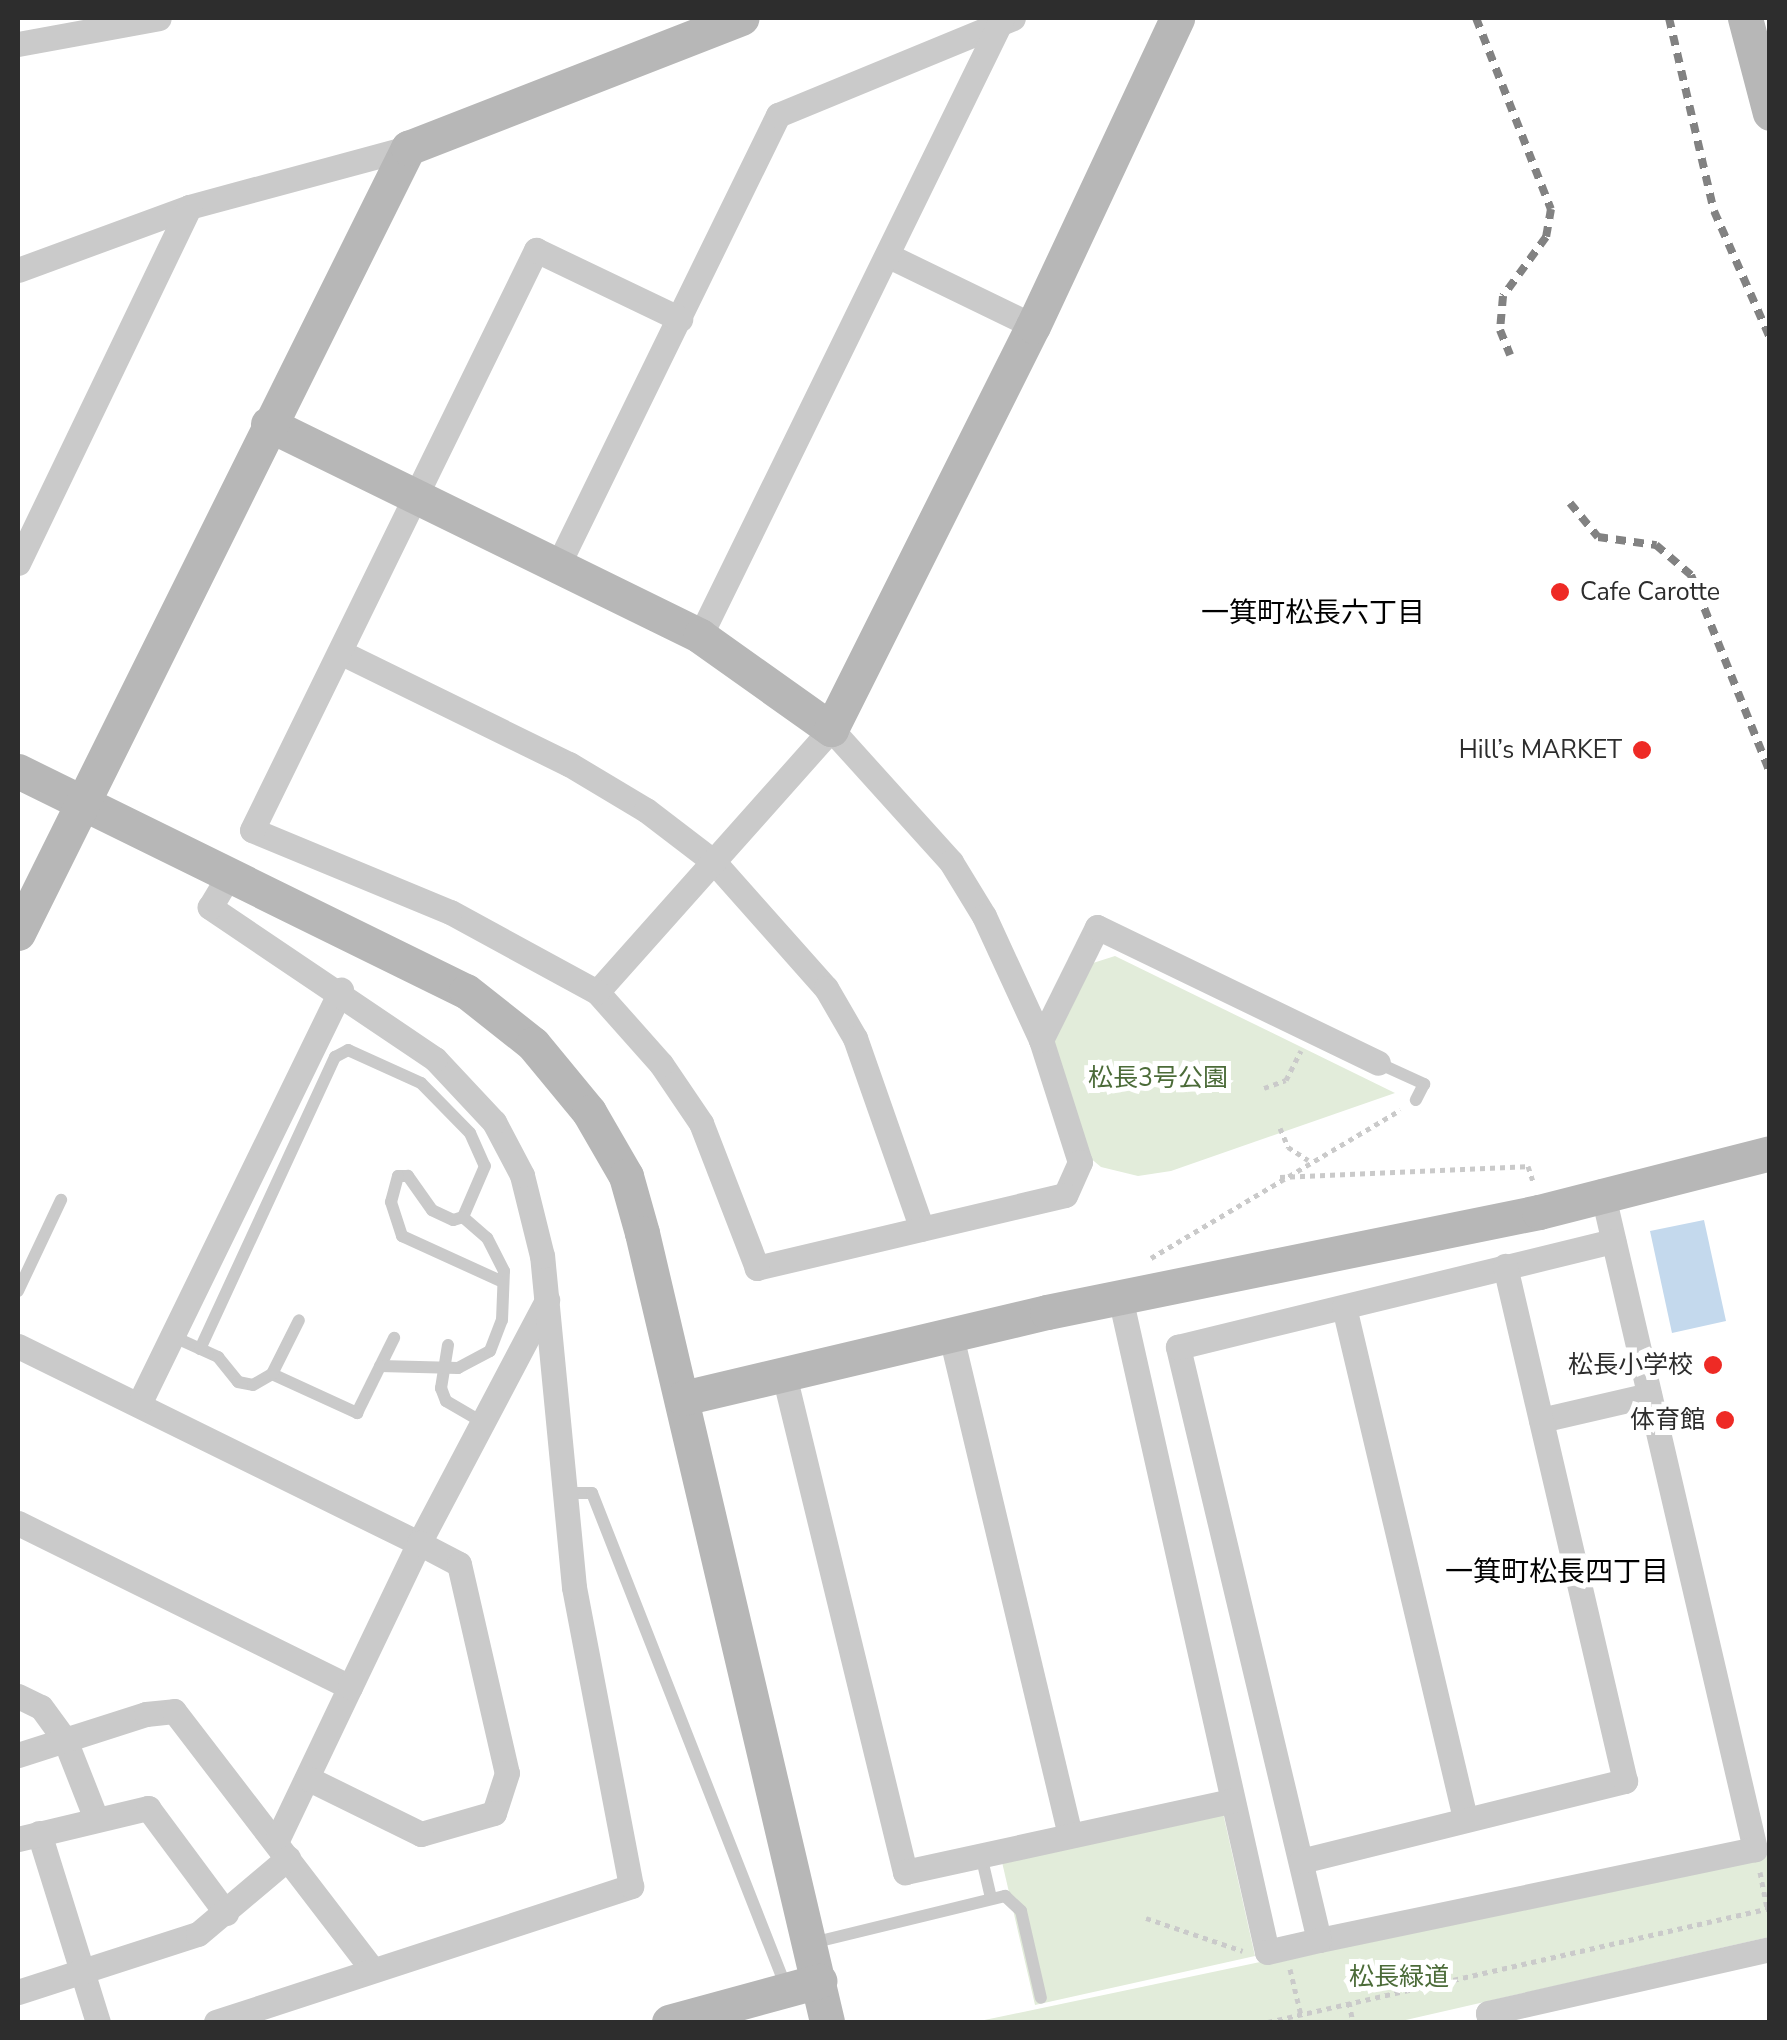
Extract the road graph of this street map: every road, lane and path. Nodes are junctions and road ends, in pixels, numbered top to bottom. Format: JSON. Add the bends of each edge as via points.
{"nodes":[{"id":1,"x":159,"y":18,"type":"edge"},
{"id":2,"x":742,"y":18,"type":"edge"},
{"id":3,"x":1176,"y":18,"type":"edge"},
{"id":4,"x":1745,"y":18,"type":"edge"},
{"id":5,"x":1007,"y":19,"type":"edge"},
{"id":6,"x":18,"y":44,"type":"edge"},
{"id":7,"x":1770,"y":113,"type":"edge"},
{"id":8,"x":408,"y":148,"type":"junction"},
{"id":9,"x":190,"y":207,"type":"junction"},
{"id":10,"x":890,"y":257,"type":"junction"},
{"id":11,"x":18,"y":270,"type":"edge"},
{"id":12,"x":680,"y":319,"type":"junction"},
{"id":13,"x":1032,"y":326,"type":"junction"},
{"id":14,"x":268,"y":424,"type":"junction"},
{"id":15,"x":418,"y":496,"type":"junction"},
{"id":16,"x":18,"y":563,"type":"edge"},
{"id":17,"x":558,"y":565,"type":"junction"},
{"id":18,"x":700,"y":636,"type":"junction"},
{"id":19,"x":340,"y":652,"type":"junction"},
{"id":20,"x":831,"y":729,"type":"junction"},
{"id":21,"x":18,"y":771,"type":"edge"},
{"id":22,"x":84,"y":802,"type":"junction"},
{"id":23,"x":714,"y":862,"type":"junction"},
{"id":24,"x":229,"y":875,"type":"junction"},
{"id":25,"x":18,"y":933,"type":"edge"},
{"id":26,"x":341,"y":990,"type":"junction"},
{"id":27,"x":598,"y":992,"type":"junction"},
{"id":28,"x":1311,"y":1031,"type":"junction"},
{"id":29,"x":1041,"y":1040,"type":"junction"},
{"id":30,"x":1378,"y":1063,"type":"joint"},
{"id":31,"x":1264,"y":1088,"type":"dead end"},
{"id":32,"x":1416,"y":1100,"type":"joint"},
{"id":33,"x":1280,"y":1128,"type":"dead end"},
{"id":34,"x":1770,"y":1153,"type":"edge"},
{"id":35,"x":1308,"y":1160,"type":"junction"},
{"id":36,"x":1277,"y":1178,"type":"junction"},
{"id":37,"x":1602,"y":1192,"type":"junction"},
{"id":38,"x":1536,"y":1194,"type":"dead end"},
{"id":39,"x":62,"y":1200,"type":"dead end"},
{"id":40,"x":464,"y":1217,"type":"junction"},
{"id":41,"x":922,"y":1229,"type":"junction"},
{"id":42,"x":1613,"y":1241,"type":"junction"},
{"id":43,"x":1504,"y":1266,"type":"junction"},
{"id":44,"x":503,"y":1282,"type":"junction"},
{"id":45,"x":1127,"y":1283,"type":"junction"},
{"id":46,"x":18,"y":1291,"type":"edge"},
{"id":47,"x":546,"y":1300,"type":"junction"},
{"id":48,"x":1344,"y":1307,"type":"junction"},
{"id":49,"x":298,"y":1320,"type":"dead end"},
{"id":50,"x":172,"y":1336,"type":"junction"},
{"id":51,"x":952,"y":1336,"type":"junction"},
{"id":52,"x":394,"y":1338,"type":"dead end"},
{"id":53,"x":448,"y":1345,"type":"dead end"},
{"id":54,"x":18,"y":1346,"type":"edge"},
{"id":55,"x":200,"y":1349,"type":"junction"},
{"id":56,"x":380,"y":1366,"type":"junction"},
{"id":57,"x":442,"y":1367,"type":"junction"},
{"id":58,"x":272,"y":1374,"type":"junction"},
{"id":59,"x":784,"y":1375,"type":"junction"},
{"id":60,"x":1649,"y":1395,"type":"junction"},
{"id":61,"x":683,"y":1398,"type":"junction"},
{"id":62,"x":139,"y":1404,"type":"junction"},
{"id":63,"x":1541,"y":1420,"type":"junction"},
{"id":64,"x":482,"y":1422,"type":"junction"},
{"id":65,"x":566,"y":1494,"type":"junction"},
{"id":66,"x":18,"y":1523,"type":"edge"},
{"id":67,"x":418,"y":1543,"type":"junction"},
{"id":68,"x":350,"y":1687,"type":"junction"},
{"id":69,"x":18,"y":1696,"type":"edge"},
{"id":70,"x":65,"y":1740,"type":"junction"},
{"id":71,"x":18,"y":1755,"type":"edge"},
{"id":72,"x":307,"y":1778,"type":"junction"},
{"id":73,"x":1232,"y":1800,"type":"junction"},
{"id":74,"x":95,"y":1816,"type":"junction"},
{"id":75,"x":1465,"y":1818,"type":"junction"},
{"id":76,"x":1070,"y":1835,"type":"junction"},
{"id":77,"x":28,"y":1836,"type":"edge"},
{"id":78,"x":1755,"y":1849,"type":"junction"},
{"id":79,"x":282,"y":1850,"type":"junction"},
{"id":80,"x":981,"y":1855,"type":"junction"},
{"id":81,"x":1301,"y":1860,"type":"junction"},
{"id":82,"x":990,"y":1898,"type":"junction"},
{"id":83,"x":1768,"y":1908,"type":"edge"},
{"id":84,"x":226,"y":1912,"type":"junction"},
{"id":85,"x":1146,"y":1918,"type":"dead end"},
{"id":86,"x":1319,"y":1940,"type":"junction"},
{"id":87,"x":810,"y":1944,"type":"junction"},
{"id":88,"x":1770,"y":1949,"type":"edge"},
{"id":89,"x":1276,"y":1950,"type":"junction"},
{"id":90,"x":372,"y":1968,"type":"junction"},
{"id":91,"x":80,"y":1972,"type":"junction"},
{"id":92,"x":1481,"y":1974,"type":"junction"},
{"id":93,"x":803,"y":1985,"type":"junction"},
{"id":94,"x":18,"y":1992,"type":"edge"},
{"id":95,"x":1484,"y":1992,"type":"dead end"},
{"id":96,"x":1041,"y":1998,"type":"dead end"},
{"id":97,"x":1350,"y":2002,"type":"junction"},
{"id":98,"x":1301,"y":2014,"type":"junction"},
{"id":99,"x":98,"y":2022,"type":"edge"},
{"id":100,"x":216,"y":2022,"type":"edge"},
{"id":101,"x":669,"y":2022,"type":"edge"},
{"id":102,"x":827,"y":2022,"type":"edge"},
{"id":103,"x":1268,"y":2022,"type":"edge"},
{"id":104,"x":1278,"y":2022,"type":"edge"},
{"id":105,"x":1353,"y":2022,"type":"edge"},
{"id":106,"x":1490,"y":2022,"type":"edge"}],
"edges":[{"from":1,"to":6,"type":"street"},
{"from":2,"to":8,"type":"street"},
{"from":3,"to":13,"type":"street"},
{"from":4,"to":7,"type":"street"},
{"from":5,"to":10,"type":"street"},
{"from":5,"to":12,"type":"street","via":[[778,115]]},
{"from":8,"to":9,"type":"street"},
{"from":8,"to":14,"type":"street"},
{"from":9,"to":11,"type":"street"},
{"from":9,"to":16,"type":"street"},
{"from":10,"to":13,"type":"street"},
{"from":10,"to":18,"type":"street"},
{"from":12,"to":15,"type":"street","via":[[536,250]]},
{"from":12,"to":17,"type":"street"},
{"from":13,"to":20,"type":"street"},
{"from":14,"to":15,"type":"street"},
{"from":14,"to":22,"type":"street"},
{"from":15,"to":17,"type":"street"},
{"from":15,"to":19,"type":"street"},
{"from":17,"to":18,"type":"street"},
{"from":18,"to":20,"type":"street"},
{"from":19,"to":23,"type":"street","via":[[568,764],[646,810]]},
{"from":19,"to":27,"type":"street","via":[[252,830],[450,912]]},
{"from":20,"to":23,"type":"street"},
{"from":20,"to":29,"type":"street","via":[[951,862],[984,916]]},
{"from":21,"to":22,"type":"street"},
{"from":22,"to":24,"type":"street"},
{"from":22,"to":25,"type":"street"},
{"from":23,"to":27,"type":"street"},
{"from":23,"to":41,"type":"street","via":[[826,988],[878,1091]]},
{"from":24,"to":26,"type":"street","via":[[210,908]]},
{"from":24,"to":61,"type":"street","via":[[466,991],[534,1044],[588,1112],[626,1176]]},
{"from":26,"to":47,"type":"street","via":[[435,1058],[494,1122],[536,1212]]},
{"from":26,"to":50,"type":"street"},
{"from":27,"to":41,"type":"street","via":[[661,1064],[701,1123],[757,1268]]},
{"from":28,"to":29,"type":"street","via":[[1097,928]]},
{"from":28,"to":30,"type":"street"},
{"from":28,"to":31,"type":"path","via":[[1286,1080]]},
{"from":29,"to":41,"type":"street","via":[[1080,1162],[1065,1195]]},
{"from":30,"to":32,"type":"lane","via":[[1424,1084]]},
{"from":32,"to":35,"type":"path"},
{"from":33,"to":35,"type":"path","via":[[1288,1148]]},
{"from":34,"to":37,"type":"street"},
{"from":35,"to":36,"type":"path"},
{"from":36,"to":38,"type":"path","via":[[1528,1166]]},
{"from":36,"to":45,"type":"path"},
{"from":37,"to":42,"type":"street"},
{"from":37,"to":45,"type":"street","via":[[1539,1212]]},
{"from":39,"to":46,"type":"lane"},
{"from":40,"to":44,"type":"lane","via":[[500,1257]]},
{"from":40,"to":44,"type":"lane","via":[[432,1210],[408,1176],[392,1184],[402,1236]]},
{"from":40,"to":55,"type":"lane","via":[[484,1166],[470,1133],[421,1083],[348,1050],[335,1057]]},
{"from":42,"to":43,"type":"street"},
{"from":42,"to":60,"type":"street"},
{"from":43,"to":48,"type":"street"},
{"from":43,"to":63,"type":"street"},
{"from":44,"to":57,"type":"lane","via":[[502,1320],[490,1352],[479,1361]]},
{"from":45,"to":51,"type":"street"},
{"from":45,"to":73,"type":"street"},
{"from":47,"to":64,"type":"street"},
{"from":47,"to":65,"type":"street"},
{"from":48,"to":75,"type":"street"},
{"from":48,"to":81,"type":"street","via":[[1178,1347]]},
{"from":49,"to":58,"type":"lane"},
{"from":50,"to":55,"type":"lane"},
{"from":50,"to":62,"type":"street"},
{"from":51,"to":59,"type":"street"},
{"from":51,"to":76,"type":"street"},
{"from":52,"to":56,"type":"lane"},
{"from":53,"to":57,"type":"lane"},
{"from":54,"to":62,"type":"street"},
{"from":55,"to":58,"type":"lane","via":[[218,1356],[238,1382],[254,1385]]},
{"from":56,"to":57,"type":"lane"},
{"from":56,"to":58,"type":"lane","via":[[356,1413]]},
{"from":57,"to":64,"type":"lane","via":[[446,1401]]},
{"from":59,"to":61,"type":"street"},
{"from":59,"to":80,"type":"street","via":[[905,1872]]},
{"from":60,"to":63,"type":"street"},
{"from":60,"to":78,"type":"street"},
{"from":61,"to":87,"type":"street"},
{"from":62,"to":67,"type":"street"},
{"from":63,"to":75,"type":"street","via":[[1626,1780]]},
{"from":64,"to":67,"type":"street"},
{"from":65,"to":90,"type":"street","via":[[574,1588],[632,1886]]},
{"from":65,"to":93,"type":"lane","via":[[592,1493]]},
{"from":66,"to":68,"type":"street"},
{"from":67,"to":68,"type":"street"},
{"from":67,"to":72,"type":"street","via":[[459,1564],[508,1773],[502,1799],[494,1813],[421,1834]]},
{"from":68,"to":72,"type":"street"},
{"from":69,"to":70,"type":"street","via":[[41,1707]]},
{"from":70,"to":71,"type":"street"},
{"from":70,"to":74,"type":"street"},
{"from":70,"to":79,"type":"street","via":[[174,1711]]},
{"from":72,"to":79,"type":"street"},
{"from":73,"to":76,"type":"street"},
{"from":73,"to":89,"type":"street"},
{"from":74,"to":77,"type":"street"},
{"from":74,"to":84,"type":"street","via":[[148,1808]]},
{"from":75,"to":81,"type":"street"},
{"from":76,"to":80,"type":"street"},
{"from":77,"to":91,"type":"street"},
{"from":78,"to":83,"type":"path"},
{"from":78,"to":86,"type":"street"},
{"from":79,"to":84,"type":"street"},
{"from":79,"to":90,"type":"street"},
{"from":80,"to":82,"type":"lane"},
{"from":81,"to":86,"type":"street"},
{"from":82,"to":87,"type":"lane"},
{"from":82,"to":96,"type":"lane","via":[[1005,1896],[1021,1911]]},
{"from":83,"to":92,"type":"path"},
{"from":84,"to":91,"type":"street","via":[[198,1934]]},
{"from":85,"to":89,"type":"path","via":[[1248,1952]]},
{"from":86,"to":89,"type":"street"},
{"from":87,"to":93,"type":"street"},
{"from":88,"to":106,"type":"street","via":[[1488,2013]]},
{"from":89,"to":98,"type":"path"},
{"from":90,"to":100,"type":"street"},
{"from":91,"to":94,"type":"street"},
{"from":91,"to":99,"type":"street"},
{"from":92,"to":95,"type":"path"},
{"from":92,"to":97,"type":"path"},
{"from":93,"to":101,"type":"street"},
{"from":93,"to":102,"type":"street"},
{"from":97,"to":98,"type":"path"},
{"from":97,"to":105,"type":"path"},
{"from":98,"to":104,"type":"path"},
{"from":103,"to":104,"type":"path"}]}
